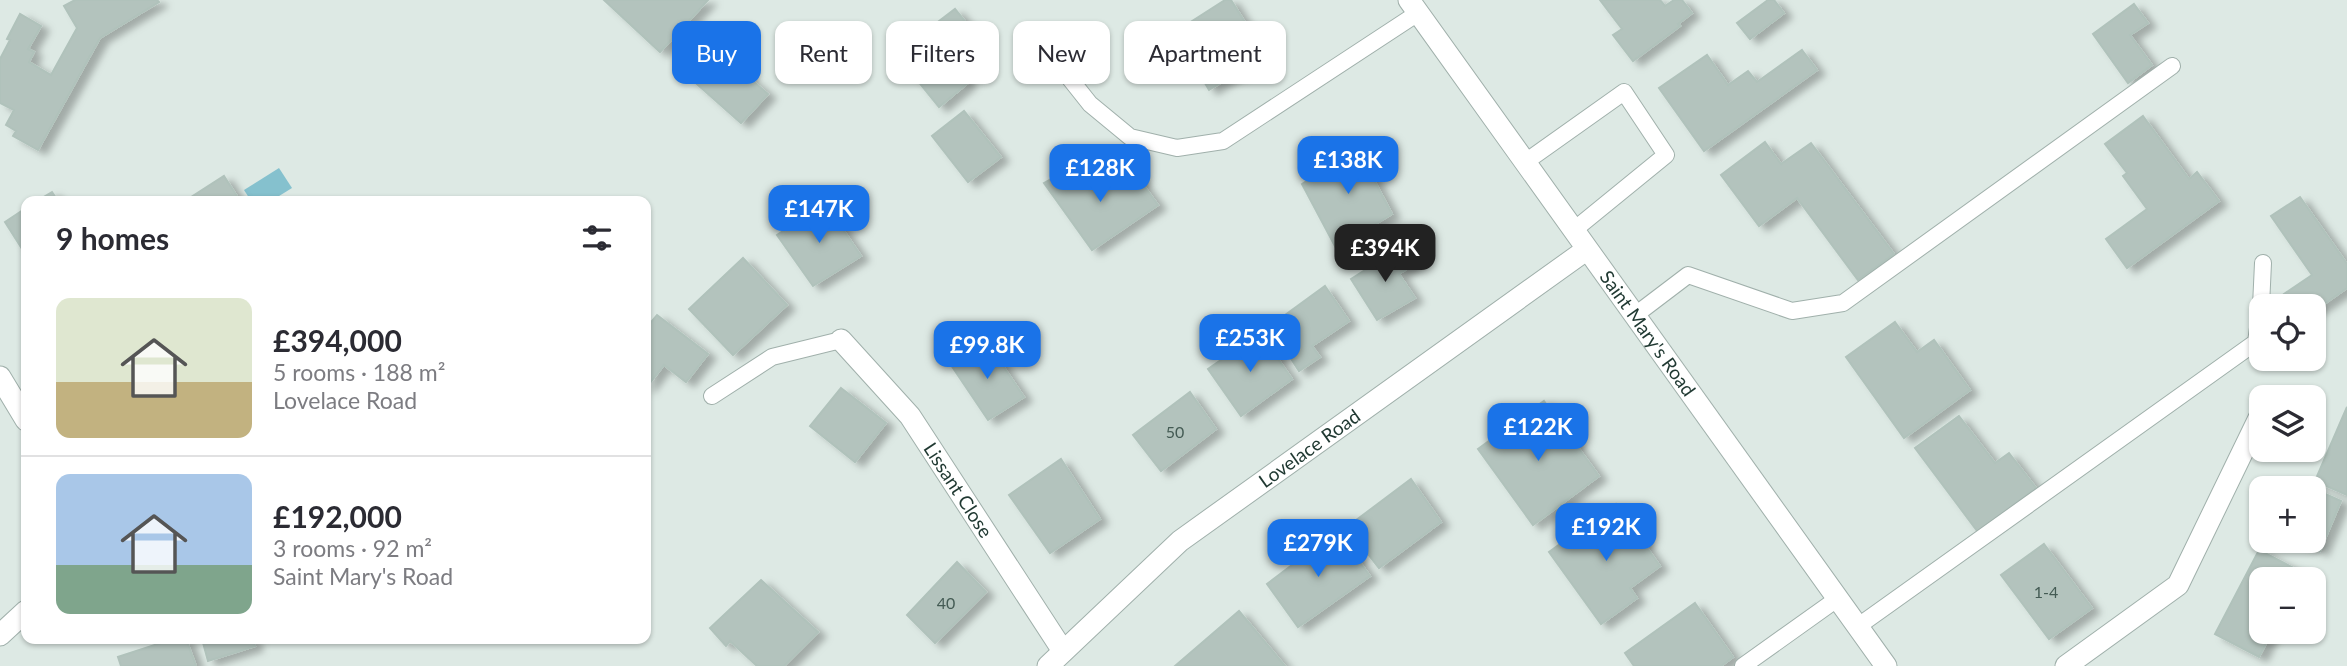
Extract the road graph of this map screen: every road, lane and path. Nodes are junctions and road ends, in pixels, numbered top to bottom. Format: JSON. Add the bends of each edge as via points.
{"nodes":[{"id":1,"x":1414,"y":7,"type":"edge"},
{"id":2,"x":2172,"y":66,"type":"dead end"},
{"id":3,"x":1074,"y":84,"type":"edge"},
{"id":4,"x":1524,"y":163,"type":"junction"},
{"id":5,"x":1574,"y":230,"type":"junction"},
{"id":6,"x":1586,"y":250,"type":"junction"},
{"id":7,"x":2263,"y":263,"type":"dead end"},
{"id":8,"x":2262,"y":294,"type":"edge"},
{"id":9,"x":1634,"y":316,"type":"junction"},
{"id":10,"x":841,"y":340,"type":"joint"},
{"id":11,"x":2249,"y":347,"type":"edge"},
{"id":12,"x":0,"y":377,"type":"edge"},
{"id":13,"x":712,"y":396,"type":"dead end"},
{"id":14,"x":21,"y":412,"type":"edge"},
{"id":15,"x":2249,"y":439,"type":"edge"},
{"id":16,"x":1837,"y":599,"type":"junction"},
{"id":17,"x":21,"y":616,"type":"edge"},
{"id":18,"x":1857,"y":627,"type":"junction"},
{"id":19,"x":0,"y":635,"type":"edge"},
{"id":20,"x":1063,"y":651,"type":"junction"},
{"id":21,"x":1048,"y":666,"type":"edge"},
{"id":22,"x":1743,"y":666,"type":"edge"},
{"id":23,"x":1886,"y":666,"type":"edge"},
{"id":24,"x":2066,"y":666,"type":"edge"}],
"edges":[{"from":1,"to":3,"type":"lane","via":[[1223,141],[1177,148],[1130,137],[1090,104]]},
{"from":1,"to":4,"type":"street","name":"Saint Mary's Road"},
{"from":2,"to":9,"type":"lane","via":[[1843,303],[1792,311],[1688,275]]},
{"from":4,"to":5,"type":"street","name":"Saint Mary's Road"},
{"from":4,"to":5,"type":"lane","via":[[1625,92],[1666,155]]},
{"from":5,"to":6,"type":"street","name":"Saint Mary's Road"},
{"from":6,"to":9,"type":"street","name":"Saint Mary's Road"},
{"from":6,"to":20,"type":"street","name":"Lovelace Road","via":[[1180,541]]},
{"from":7,"to":8,"type":"lane"},
{"from":9,"to":16,"type":"street","name":"Saint Mary's Road"},
{"from":10,"to":13,"type":"lane","via":[[772,357]]},
{"from":10,"to":20,"type":"street","name":"Lissant Close","via":[[909,416]]},
{"from":11,"to":18,"type":"lane"},
{"from":12,"to":14,"type":"street"},
{"from":15,"to":24,"type":"street","via":[[2178,585]]},
{"from":16,"to":18,"type":"street","name":"Saint Mary's Road"},
{"from":16,"to":22,"type":"lane"},
{"from":17,"to":19,"type":"street"},
{"from":18,"to":23,"type":"street","name":"Saint Mary's Road"},
{"from":20,"to":21,"type":"street","name":"Lovelace Road"}]}
